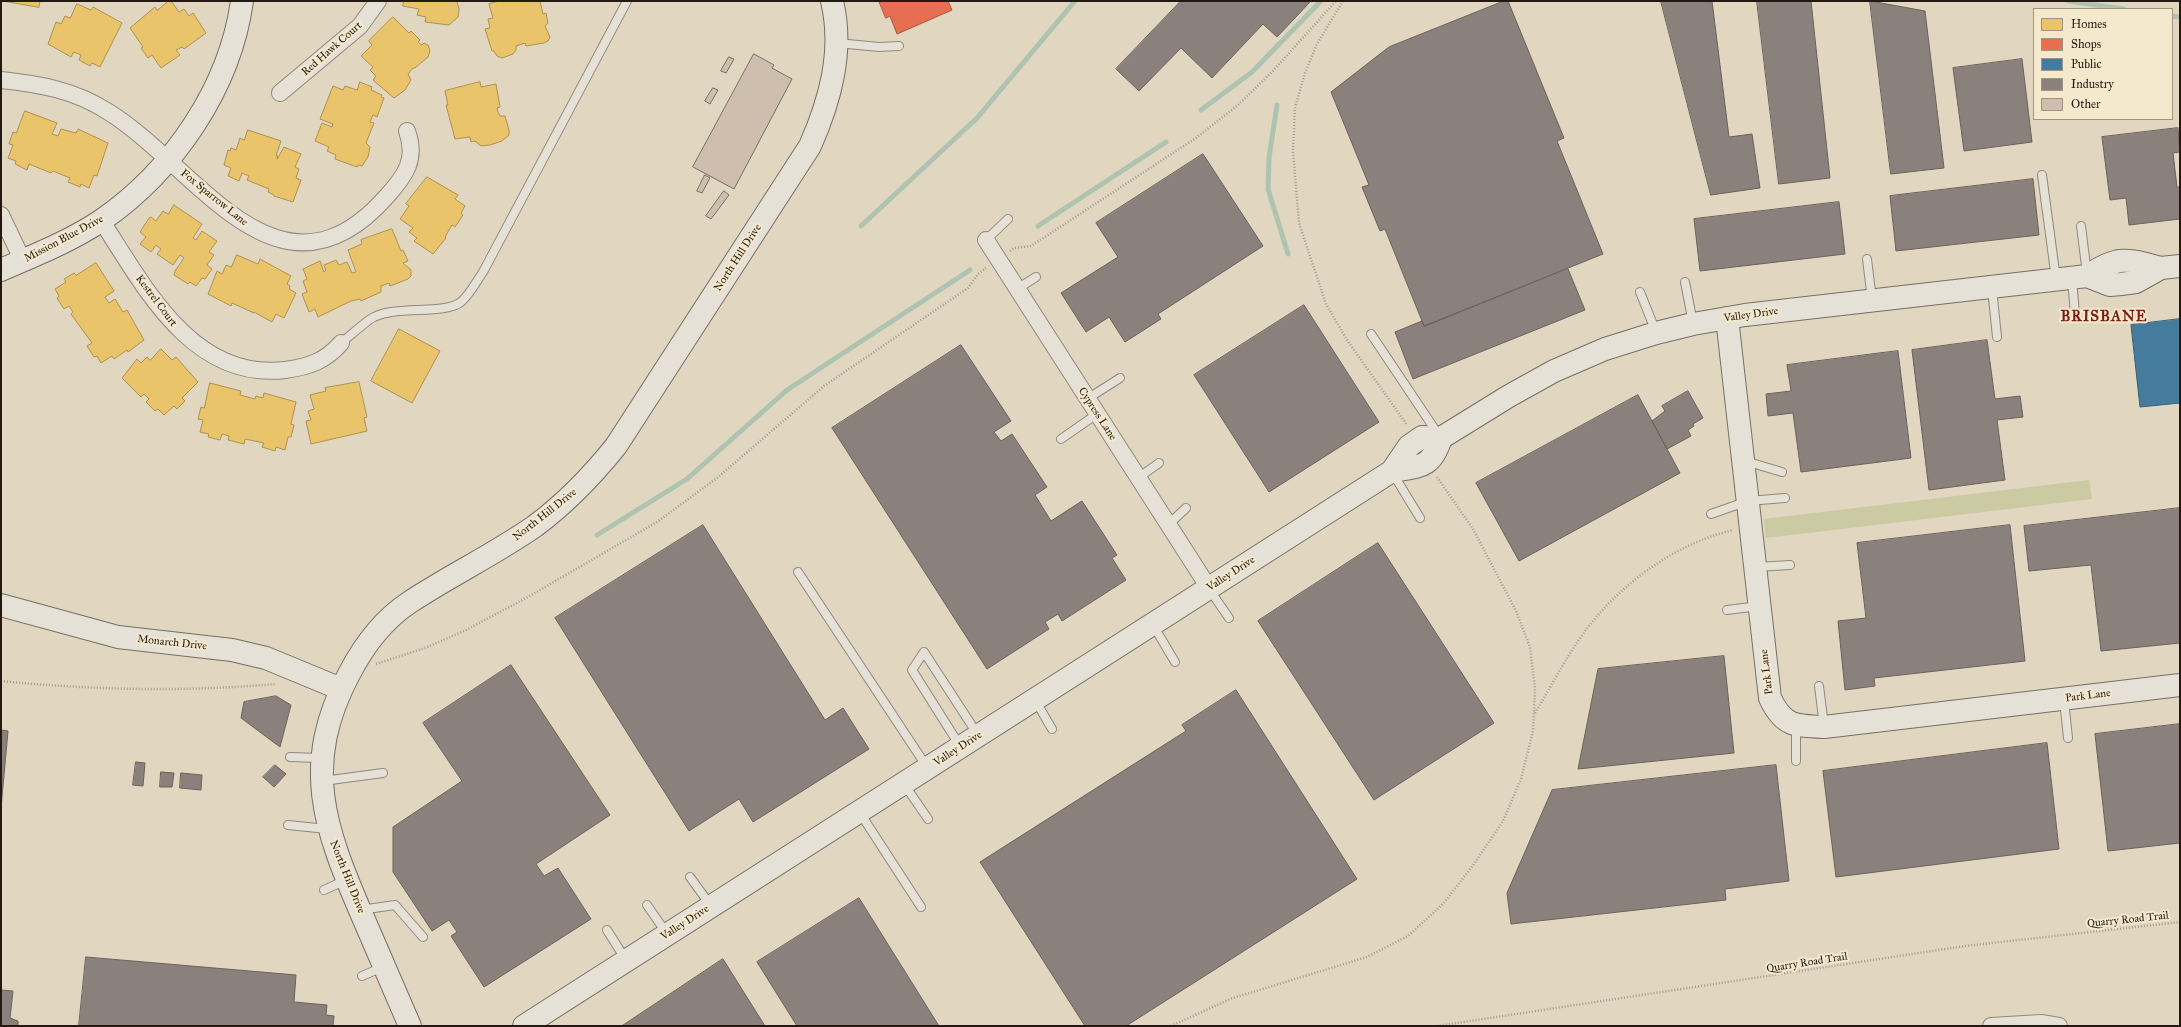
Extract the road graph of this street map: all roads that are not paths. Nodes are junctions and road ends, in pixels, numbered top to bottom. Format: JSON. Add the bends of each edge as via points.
{"nodes":[{"id":1,"x":242,"y":1,"type":"edge"},
{"id":2,"x":378,"y":1,"type":"edge"},
{"id":3,"x":627,"y":1,"type":"edge"},
{"id":4,"x":832,"y":1,"type":"edge"},
{"id":5,"x":836,"y":43,"type":"junction"},
{"id":6,"x":899,"y":46,"type":"dead end"},
{"id":7,"x":1,"y":80,"type":"edge"},
{"id":8,"x":280,"y":93,"type":"dead end"},
{"id":9,"x":407,"y":131,"type":"dead end"},
{"id":10,"x":168,"y":160,"type":"junction"},
{"id":11,"x":2042,"y":175,"type":"dead end"},
{"id":12,"x":1,"y":215,"type":"edge"},
{"id":13,"x":101,"y":220,"type":"junction"},
{"id":14,"x":1008,"y":220,"type":"dead end"},
{"id":15,"x":2081,"y":226,"type":"dead end"},
{"id":16,"x":986,"y":240,"type":"joint"},
{"id":17,"x":1867,"y":259,"type":"dead end"},
{"id":18,"x":23,"y":260,"type":"junction"},
{"id":19,"x":2170,"y":267,"type":"edge"},
{"id":20,"x":1,"y":270,"type":"edge"},
{"id":21,"x":1036,"y":277,"type":"dead end"},
{"id":22,"x":2072,"y":278,"type":"junction"},
{"id":23,"x":1685,"y":282,"type":"dead end"},
{"id":24,"x":1992,"y":287,"type":"junction"},
{"id":25,"x":1017,"y":289,"type":"junction"},
{"id":26,"x":1640,"y":292,"type":"dead end"},
{"id":27,"x":1872,"y":301,"type":"junction"},
{"id":28,"x":2075,"y":314,"type":"dead end"},
{"id":29,"x":1727,"y":318,"type":"junction"},
{"id":30,"x":1693,"y":324,"type":"junction"},
{"id":31,"x":1656,"y":333,"type":"junction"},
{"id":32,"x":1371,"y":334,"type":"dead end"},
{"id":33,"x":1997,"y":337,"type":"dead end"},
{"id":34,"x":341,"y":343,"type":"joint"},
{"id":35,"x":1120,"y":378,"type":"dead end"},
{"id":36,"x":1088,"y":399,"type":"junction"},
{"id":37,"x":1097,"y":414,"type":"junction"},
{"id":38,"x":1441,"y":438,"type":"junction"},
{"id":39,"x":1061,"y":439,"type":"dead end"},
{"id":40,"x":1744,"y":461,"type":"junction"},
{"id":41,"x":1159,"y":463,"type":"dead end"},
{"id":42,"x":1392,"y":471,"type":"junction"},
{"id":43,"x":1782,"y":472,"type":"dead end"},
{"id":44,"x":1138,"y":478,"type":"junction"},
{"id":45,"x":1785,"y":498,"type":"dead end"},
{"id":46,"x":1748,"y":501,"type":"junction"},
{"id":47,"x":1186,"y":508,"type":"dead end"},
{"id":48,"x":1711,"y":514,"type":"dead end"},
{"id":49,"x":1420,"y":518,"type":"dead end"},
{"id":50,"x":1168,"y":525,"type":"junction"},
{"id":51,"x":1790,"y":565,"type":"dead end"},
{"id":52,"x":1755,"y":568,"type":"junction"},
{"id":53,"x":798,"y":572,"type":"dead end"},
{"id":54,"x":1209,"y":588,"type":"junction"},
{"id":55,"x":1,"y":605,"type":"edge"},
{"id":56,"x":1760,"y":606,"type":"junction"},
{"id":57,"x":1728,"y":610,"type":"dead end"},
{"id":58,"x":1229,"y":618,"type":"dead end"},
{"id":59,"x":1152,"y":624,"type":"junction"},
{"id":60,"x":1175,"y":662,"type":"dead end"},
{"id":61,"x":2180,"y":685,"type":"edge"},
{"id":62,"x":1818,"y":686,"type":"dead end"},
{"id":63,"x":341,"y":689,"type":"junction"},
{"id":64,"x":2064,"y":699,"type":"junction"},
{"id":65,"x":1034,"y":700,"type":"junction"},
{"id":66,"x":1796,"y":726,"type":"junction"},
{"id":67,"x":1824,"y":727,"type":"junction"},
{"id":68,"x":1052,"y":729,"type":"dead end"},
{"id":69,"x":2068,"y":738,"type":"dead end"},
{"id":70,"x":970,"y":741,"type":"junction"},
{"id":71,"x":290,"y":757,"type":"dead end"},
{"id":72,"x":322,"y":758,"type":"junction"},
{"id":73,"x":1796,"y":761,"type":"dead end"},
{"id":74,"x":928,"y":768,"type":"junction"},
{"id":75,"x":383,"y":773,"type":"dead end"},
{"id":76,"x":322,"y":781,"type":"junction"},
{"id":77,"x":904,"y":783,"type":"junction"},
{"id":78,"x":859,"y":812,"type":"junction"},
{"id":79,"x":928,"y":819,"type":"dead end"},
{"id":80,"x":288,"y":825,"type":"dead end"},
{"id":81,"x":328,"y":829,"type":"junction"},
{"id":82,"x":690,"y":877,"type":"dead end"},
{"id":83,"x":346,"y":880,"type":"junction"},
{"id":84,"x":324,"y":890,"type":"dead end"},
{"id":85,"x":647,"y":905,"type":"dead end"},
{"id":86,"x":921,"y":906,"type":"dead end"},
{"id":87,"x":711,"y":907,"type":"junction"},
{"id":88,"x":359,"y":910,"type":"junction"},
{"id":89,"x":607,"y":930,"type":"dead end"},
{"id":90,"x":667,"y":934,"type":"junction"},
{"id":91,"x":423,"y":937,"type":"dead end"},
{"id":92,"x":627,"y":960,"type":"junction"},
{"id":93,"x":384,"y":966,"type":"junction"},
{"id":94,"x":362,"y":976,"type":"dead end"},
{"id":95,"x":410,"y":1026,"type":"edge"},
{"id":96,"x":524,"y":1026,"type":"edge"},
{"id":97,"x":1991,"y":1026,"type":"edge"},
{"id":98,"x":2059,"y":1026,"type":"edge"}],
"edges":[{"from":1,"to":10,"type":"street","name":"Mission Blue Drive","via":[[233,44],[224,69],[187,135]]},
{"from":2,"to":8,"type":"street","name":"Red Hawk Court","via":[[360,26]]},
{"from":3,"to":34,"type":"lane","via":[[468,296],[456,305],[448,307],[398,310],[374,317]]},
{"from":4,"to":5,"type":"street","name":"North Hill Drive"},
{"from":5,"to":6,"type":"lane"},
{"from":5,"to":63,"type":"street","name":"North Hill Drive","via":[[833,80],[824,114],[810,146],[616,446],[592,476],[536,525],[506,546],[408,604],[370,641]]},
{"from":7,"to":10,"type":"street","name":"Fox Sparrow Lane","via":[[49,86],[88,100],[127,125]]},
{"from":9,"to":10,"type":"street","name":"Fox Sparrow Lane","via":[[412,143],[411,159],[406,170],[379,206],[347,230],[314,241],[282,240],[254,230],[230,214]]},
{"from":10,"to":13,"type":"street","name":"Mission Blue Drive","via":[[147,184]]},
{"from":11,"to":22,"type":"lane"},
{"from":12,"to":18,"type":"street"},
{"from":13,"to":18,"type":"street","name":"Mission Blue Drive"},
{"from":13,"to":34,"type":"street","name":"Kestrel Court","via":[[165,316],[179,330],[232,364],[274,371],[297,369],[316,363],[334,352]]},
{"from":14,"to":16,"type":"lane"},
{"from":15,"to":22,"type":"lane"},
{"from":16,"to":25,"type":"street","name":"Cypress Lane"},
{"from":17,"to":27,"type":"lane"},
{"from":18,"to":20,"type":"street","name":"Mission Blue Drive"},
{"from":19,"to":22,"type":"street","name":"Valley Drive","via":[[2134,260],[2124,261],[2107,263]]},
{"from":21,"to":25,"type":"lane"},
{"from":22,"to":24,"type":"street","name":"Valley Drive"},
{"from":22,"to":28,"type":"lane"},
{"from":23,"to":30,"type":"lane"},
{"from":24,"to":27,"type":"street","name":"Valley Drive"},
{"from":24,"to":33,"type":"lane"},
{"from":25,"to":36,"type":"street","name":"Cypress Lane"},
{"from":26,"to":31,"type":"lane"},
{"from":27,"to":29,"type":"street","name":"Valley Drive"},
{"from":29,"to":30,"type":"street","name":"Valley Drive"},
{"from":29,"to":40,"type":"street","name":"Park Lane"},
{"from":30,"to":31,"type":"street","name":"Valley Drive"},
{"from":31,"to":38,"type":"street","name":"Valley Drive","via":[[1605,349],[1554,371]]},
{"from":32,"to":38,"type":"lane"},
{"from":35,"to":36,"type":"lane"},
{"from":36,"to":37,"type":"street","name":"Cypress Lane"},
{"from":37,"to":39,"type":"lane"},
{"from":37,"to":44,"type":"street","name":"Cypress Lane"},
{"from":38,"to":42,"type":"street","name":"Valley Drive","via":[[1422,437],[1409,446]]},
{"from":40,"to":43,"type":"lane"},
{"from":40,"to":46,"type":"street","name":"Park Lane"},
{"from":41,"to":44,"type":"lane"},
{"from":42,"to":49,"type":"lane"},
{"from":42,"to":54,"type":"street","name":"Valley Drive"},
{"from":44,"to":50,"type":"street","name":"Cypress Lane"},
{"from":45,"to":46,"type":"lane"},
{"from":46,"to":48,"type":"lane"},
{"from":46,"to":52,"type":"street","name":"Park Lane"},
{"from":47,"to":50,"type":"lane"},
{"from":50,"to":54,"type":"street","name":"Cypress Lane"},
{"from":51,"to":52,"type":"lane"},
{"from":52,"to":56,"type":"street","name":"Park Lane"},
{"from":53,"to":74,"type":"lane"},
{"from":54,"to":58,"type":"lane"},
{"from":54,"to":59,"type":"street","name":"Valley Drive"},
{"from":55,"to":63,"type":"street","name":"Monarch Drive","via":[[118,637],[232,650],[266,658]]},
{"from":56,"to":57,"type":"lane"},
{"from":56,"to":66,"type":"street","name":"Park Lane","via":[[1770,698],[1784,719]]},
{"from":59,"to":60,"type":"lane"},
{"from":59,"to":65,"type":"street","name":"Valley Drive"},
{"from":61,"to":64,"type":"street","name":"Park Lane"},
{"from":62,"to":67,"type":"lane"},
{"from":63,"to":72,"type":"street","name":"North Hill Drive","via":[[330,716]]},
{"from":64,"to":67,"type":"street","name":"Park Lane"},
{"from":64,"to":69,"type":"lane"},
{"from":65,"to":68,"type":"lane"},
{"from":65,"to":70,"type":"street","name":"Valley Drive"},
{"from":66,"to":67,"type":"street","name":"Park Lane"},
{"from":66,"to":73,"type":"lane"},
{"from":70,"to":70,"type":"lane","via":[[924,652],[912,670]]},
{"from":70,"to":74,"type":"street","name":"Valley Drive"},
{"from":71,"to":72,"type":"lane"},
{"from":72,"to":76,"type":"street","name":"North Hill Drive"},
{"from":74,"to":77,"type":"street","name":"Valley Drive"},
{"from":75,"to":76,"type":"lane"},
{"from":76,"to":81,"type":"street","name":"North Hill Drive"},
{"from":77,"to":78,"type":"street","name":"Valley Drive"},
{"from":77,"to":79,"type":"lane"},
{"from":78,"to":86,"type":"lane"},
{"from":78,"to":87,"type":"street","name":"Valley Drive"},
{"from":80,"to":81,"type":"lane"},
{"from":81,"to":83,"type":"street","name":"North Hill Drive"},
{"from":82,"to":87,"type":"lane"},
{"from":83,"to":84,"type":"lane"},
{"from":83,"to":88,"type":"street","name":"North Hill Drive"},
{"from":85,"to":90,"type":"lane"},
{"from":87,"to":90,"type":"street","name":"Valley Drive"},
{"from":88,"to":91,"type":"lane","via":[[395,905]]},
{"from":88,"to":93,"type":"street","name":"North Hill Drive"},
{"from":89,"to":92,"type":"lane"},
{"from":90,"to":92,"type":"street","name":"Valley Drive"},
{"from":92,"to":96,"type":"street","name":"Valley Drive"},
{"from":93,"to":94,"type":"lane"},
{"from":93,"to":95,"type":"street","name":"North Hill Drive"},
{"from":97,"to":98,"type":"street","via":[[2041,1023]]}]}
